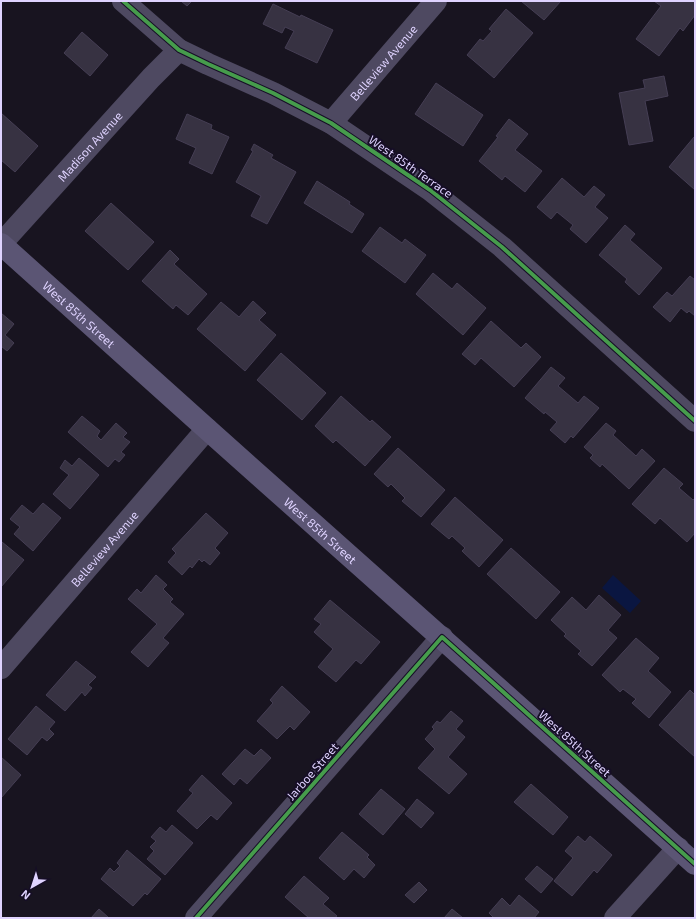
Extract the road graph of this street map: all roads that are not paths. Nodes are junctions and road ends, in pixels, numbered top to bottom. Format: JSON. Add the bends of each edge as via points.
{"nodes":[{"id":1,"x":123,"y":1,"type":"edge"},
{"id":2,"x":436,"y":1,"type":"edge"},
{"id":3,"x":179,"y":50,"type":"junction"},
{"id":4,"x":331,"y":123,"type":"junction"},
{"id":5,"x":1,"y":244,"type":"edge"},
{"id":6,"x":695,"y":421,"type":"edge"},
{"id":7,"x":207,"y":429,"type":"junction"},
{"id":8,"x":442,"y":638,"type":"junction"},
{"id":9,"x":1,"y":668,"type":"edge"},
{"id":10,"x":678,"y":848,"type":"junction"},
{"id":11,"x":695,"y":864,"type":"edge"},
{"id":12,"x":196,"y":918,"type":"edge"},
{"id":13,"x":615,"y":918,"type":"edge"}],
"edges":[{"from":1,"to":3,"type":"street","name":"West 85th Terrace"},
{"from":2,"to":4,"type":"street","name":"Belleview Avenue"},
{"from":3,"to":4,"type":"street","name":"West 85th Terrace"},
{"from":3,"to":5,"type":"street","name":"Madison Avenue"},
{"from":4,"to":6,"type":"street","name":"West 85th Terrace","via":[[430,190],[502,247]]},
{"from":5,"to":7,"type":"main road","name":"West 85th Street"},
{"from":7,"to":8,"type":"main road","name":"West 85th Street"},
{"from":7,"to":9,"type":"street","name":"Belleview Avenue"},
{"from":8,"to":10,"type":"main road","name":"West 85th Street"},
{"from":8,"to":12,"type":"street","name":"Jarboe Street"},
{"from":10,"to":11,"type":"main road","name":"West 85th Street"},
{"from":10,"to":13,"type":"street"}]}
